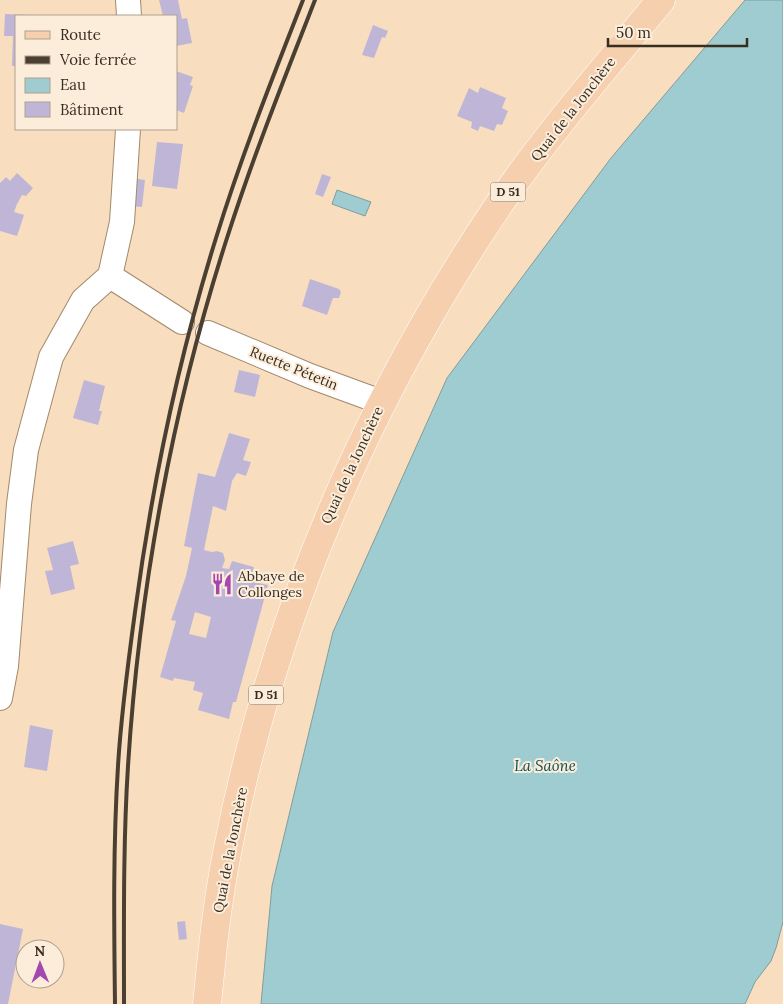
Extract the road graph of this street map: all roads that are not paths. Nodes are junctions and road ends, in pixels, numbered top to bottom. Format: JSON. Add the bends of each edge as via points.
{"nodes":[{"id":1,"x":128,"y":0,"type":"edge"},
{"id":2,"x":661,"y":0,"type":"edge"},
{"id":3,"x":129,"y":15,"type":"edge"},
{"id":4,"x":128,"y":130,"type":"edge"},
{"id":5,"x":110,"y":276,"type":"junction"},
{"id":6,"x":182,"y":322,"type":"dead end"},
{"id":7,"x":208,"y":333,"type":"dead end"},
{"id":8,"x":381,"y":402,"type":"junction"},
{"id":9,"x":9,"y":499,"type":"edge"},
{"id":10,"x":0,"y":698,"type":"edge"},
{"id":11,"x":207,"y":1004,"type":"edge"}],
"edges":[{"from":1,"to":3,"type":"street"},
{"from":2,"to":8,"type":"main road","name":"Quai de la Jonchère","number":"D 51","via":[[564,117],[502,202],[451,278]]},
{"from":4,"to":5,"type":"street","via":[[122,222]]},
{"from":5,"to":6,"type":"street"},
{"from":5,"to":9,"type":"street","via":[[83,300],[51,357]]},
{"from":7,"to":8,"type":"street","name":"Ruette Pétetin"},
{"from":8,"to":11,"type":"main road","name":"Quai de la Jonchère","number":"D 51","via":[[323,529],[269,684],[227,852],[216,914]]},
{"from":9,"to":10,"type":"street","via":[[6,666]]}]}
